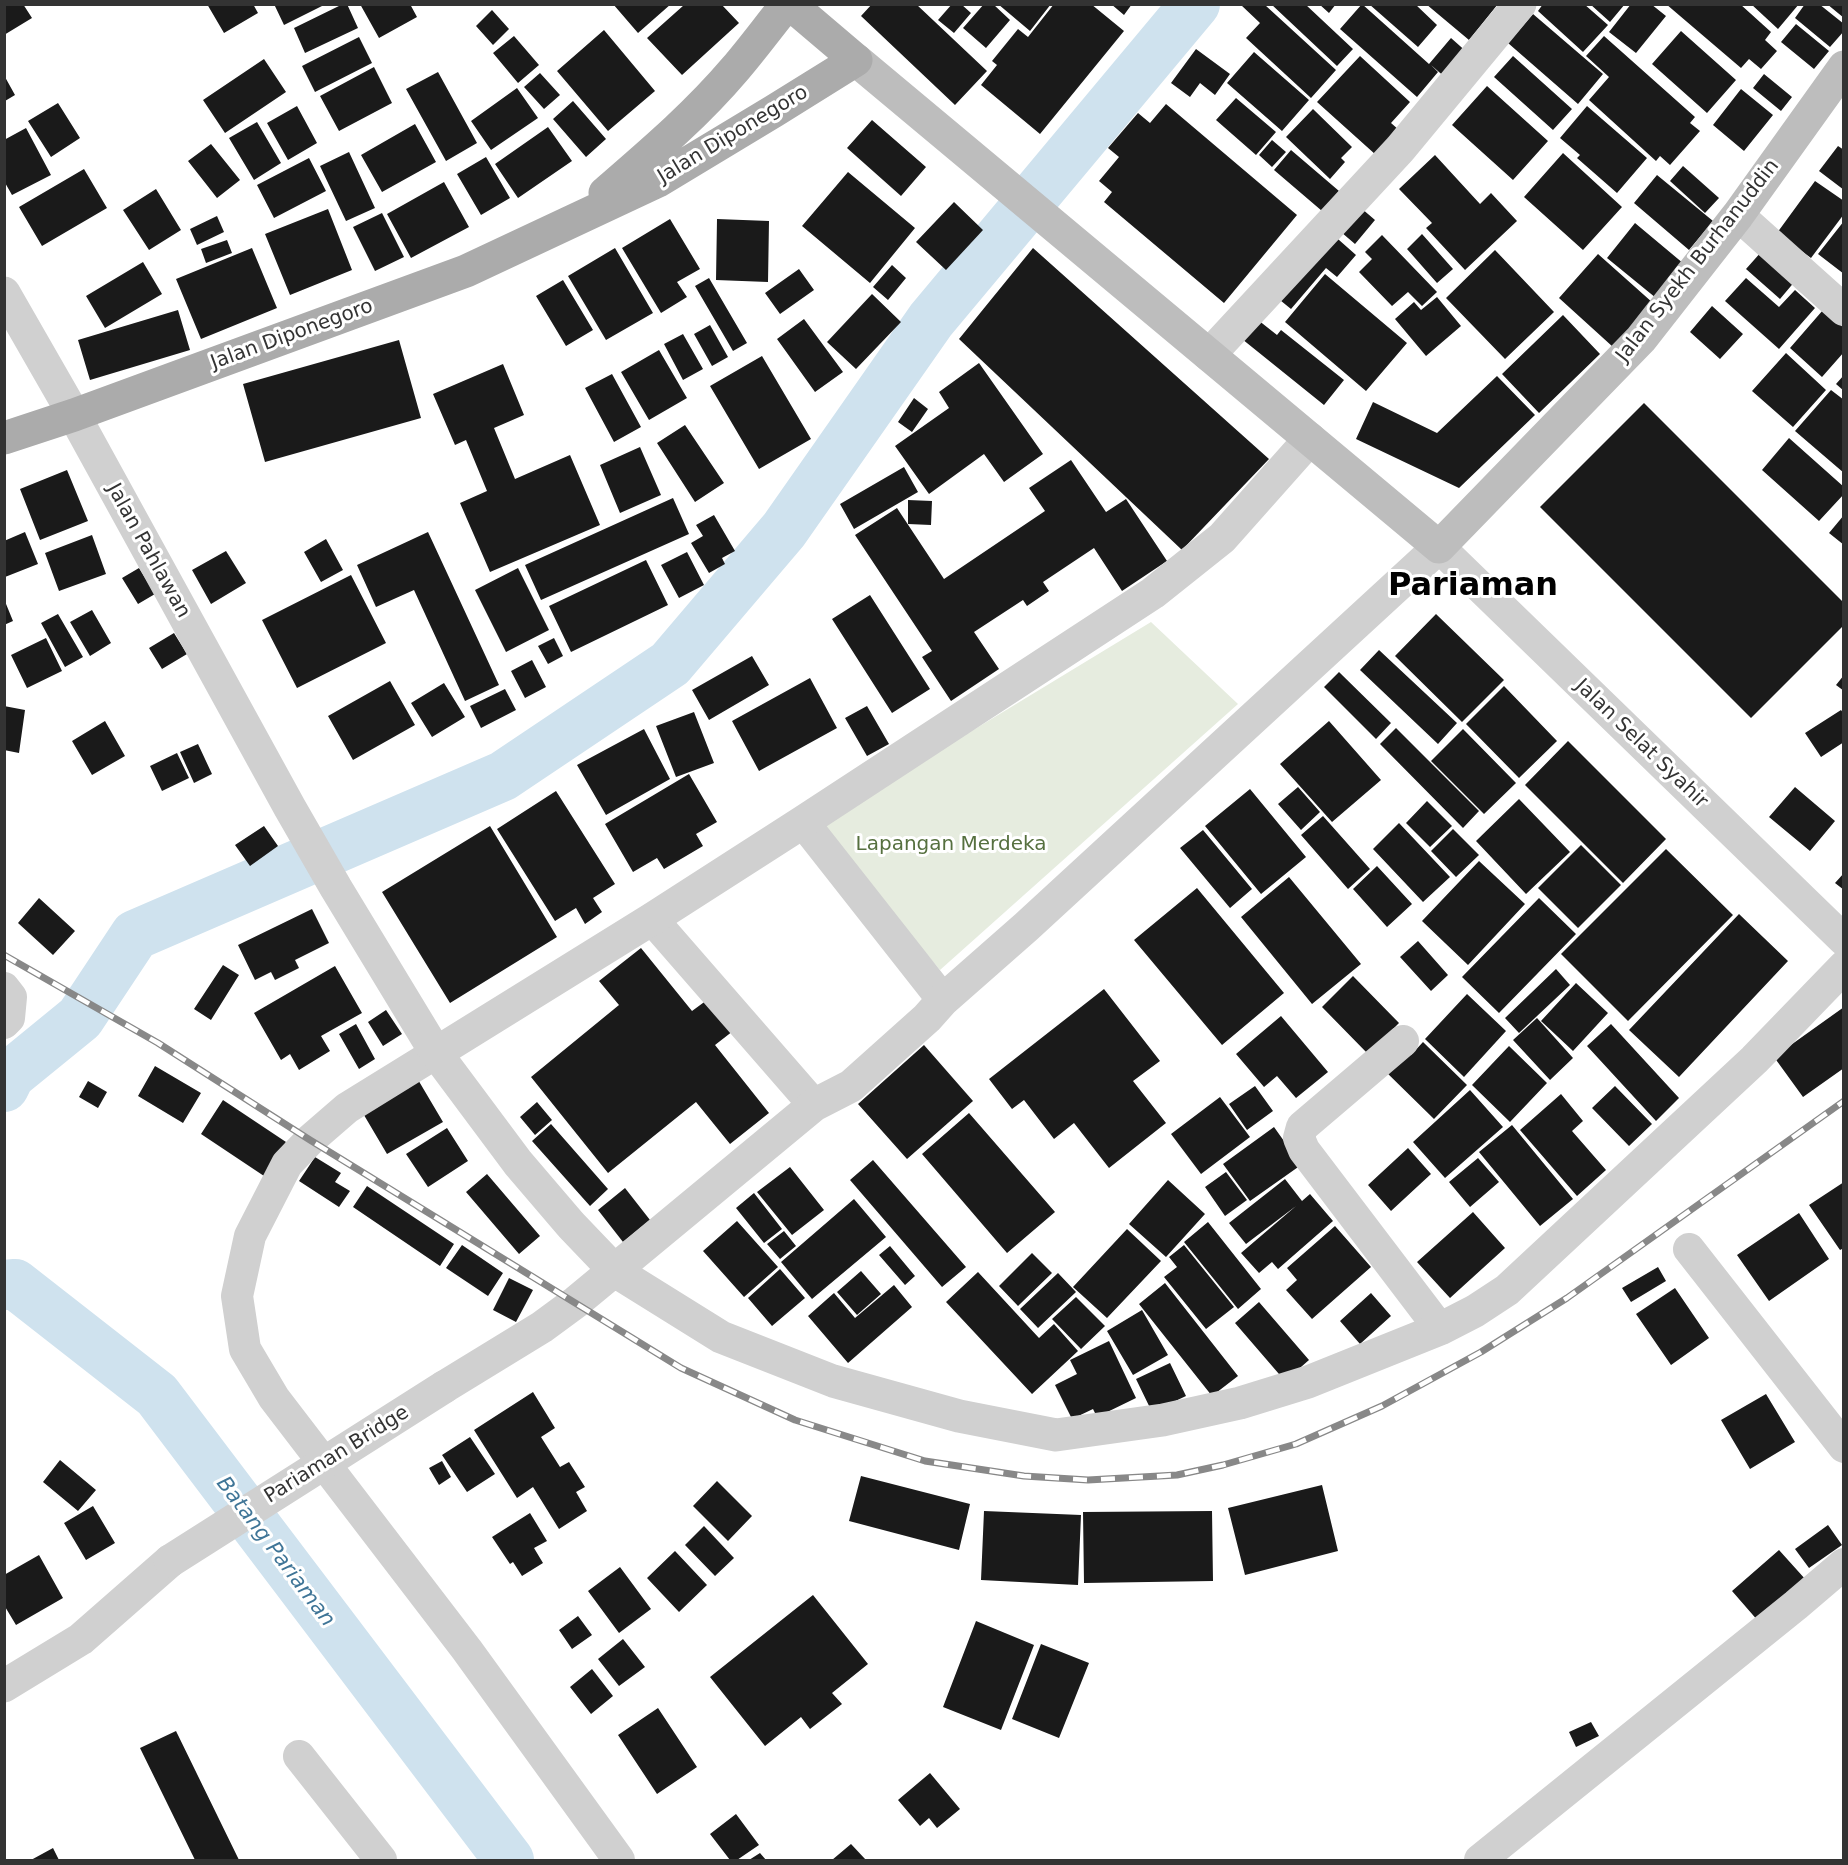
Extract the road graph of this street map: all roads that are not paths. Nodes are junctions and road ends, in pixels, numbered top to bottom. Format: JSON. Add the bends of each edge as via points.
{"nodes":[{"id":1,"x":1520,"y":4,"type":"edge"},
{"id":2,"x":800,"y":8,"type":"edge"},
{"id":3,"x":856,"y":60,"type":"junction"},
{"id":4,"x":1844,"y":67,"type":"edge"},
{"id":5,"x":1738,"y":215,"type":"junction"},
{"id":6,"x":574,"y":220,"type":"junction"},
{"id":7,"x":4,"y":294,"type":"edge"},
{"id":8,"x":1844,"y":310,"type":"edge"},
{"id":9,"x":1209,"y":355,"type":"junction"},
{"id":10,"x":74,"y":415,"type":"junction"},
{"id":11,"x":4,"y":438,"type":"edge"},
{"id":12,"x":1310,"y":439,"type":"junction"},
{"id":13,"x":1439,"y":547,"type":"junction"},
{"id":14,"x":803,"y":822,"type":"junction"},
{"id":15,"x":651,"y":919,"type":"junction"},
{"id":16,"x":1844,"y":940,"type":"edge"},
{"id":17,"x":1844,"y":967,"type":"edge"},
{"id":18,"x":4,"y":988,"type":"edge"},
{"id":19,"x":943,"y":999,"type":"junction"},
{"id":20,"x":4,"y":1023,"type":"edge"},
{"id":21,"x":1403,"y":1041,"type":"dead end"},
{"id":22,"x":436,"y":1053,"type":"junction"},
{"id":23,"x":814,"y":1105,"type":"junction"},
{"id":24,"x":1689,"y":1249,"type":"dead end"},
{"id":25,"x":615,"y":1271,"type":"junction"},
{"id":26,"x":1440,"y":1329,"type":"junction"},
{"id":27,"x":1844,"y":1447,"type":"edge"},
{"id":28,"x":1844,"y":1564,"type":"edge"},
{"id":29,"x":4,"y":1686,"type":"edge"},
{"id":30,"x":298,"y":1756,"type":"dead end"},
{"id":31,"x":375,"y":1857,"type":"edge"},
{"id":32,"x":619,"y":1860,"type":"edge"},
{"id":33,"x":1480,"y":1860,"type":"edge"}],
"edges":[{"from":1,"to":9,"type":"street","via":[[1400,149]]},
{"from":2,"to":3,"type":"main road"},
{"from":2,"to":6,"type":"main road","name":"Jalan Diponegoro","via":[[649,155]]},
{"from":3,"to":6,"type":"main road","name":"Jalan Diponegoro","via":[[658,180]]},
{"from":3,"to":9,"type":"main road"},
{"from":4,"to":5,"type":"main road","name":"Jalan Syekh Burhanuddin"},
{"from":5,"to":8,"type":"street"},
{"from":5,"to":13,"type":"main road","name":"Jalan Syekh Burhanuddin","via":[[1641,339]]},
{"from":6,"to":10,"type":"main road","name":"Jalan Diponegoro","via":[[466,271]]},
{"from":7,"to":10,"type":"street","name":"Jalan Pahlawan"},
{"from":9,"to":12,"type":"main road"},
{"from":10,"to":11,"type":"main road","name":"Jalan Diponegoro"},
{"from":10,"to":22,"type":"street","name":"Jalan Pahlawan","via":[[290,808]]},
{"from":12,"to":13,"type":"main road"},
{"from":12,"to":14,"type":"street","via":[[1222,538],[1153,593]]},
{"from":13,"to":16,"type":"street","name":"Jalan Selat Syahir"},
{"from":13,"to":19,"type":"street","name":"Pariaman Bridge"},
{"from":14,"to":15,"type":"street"},
{"from":14,"to":19,"type":"street"},
{"from":15,"to":22,"type":"street"},
{"from":15,"to":23,"type":"street"},
{"from":17,"to":26,"type":"street","name":"Jalan Pahlawan","via":[[1754,1060],[1507,1290]]},
{"from":18,"to":20,"type":"street","via":[[10,997],[9,1018]]},
{"from":19,"to":23,"type":"street","name":"Pariaman Bridge","via":[[851,1086]]},
{"from":21,"to":26,"type":"street","via":[[1302,1127],[1299,1138],[1304,1150]]},
{"from":22,"to":25,"type":"street","name":"Jalan Pahlawan","via":[[518,1163]]},
{"from":22,"to":32,"type":"street","via":[[347,1108],[287,1164],[250,1236],[237,1296],[244,1349],[274,1398],[467,1650]]},
{"from":23,"to":25,"type":"street","name":"Pariaman Bridge"},
{"from":24,"to":27,"type":"street"},
{"from":25,"to":26,"type":"street","name":"Jalan Pahlawan","via":[[721,1337],[833,1381],[959,1416],[1056,1434],[1163,1420],[1240,1403],[1308,1382]]},
{"from":25,"to":29,"type":"street","name":"Pariaman Bridge","bridge":true,"via":[[542,1327],[170,1561],[81,1640]]},
{"from":28,"to":33,"type":"street"},
{"from":30,"to":31,"type":"street"}]}
